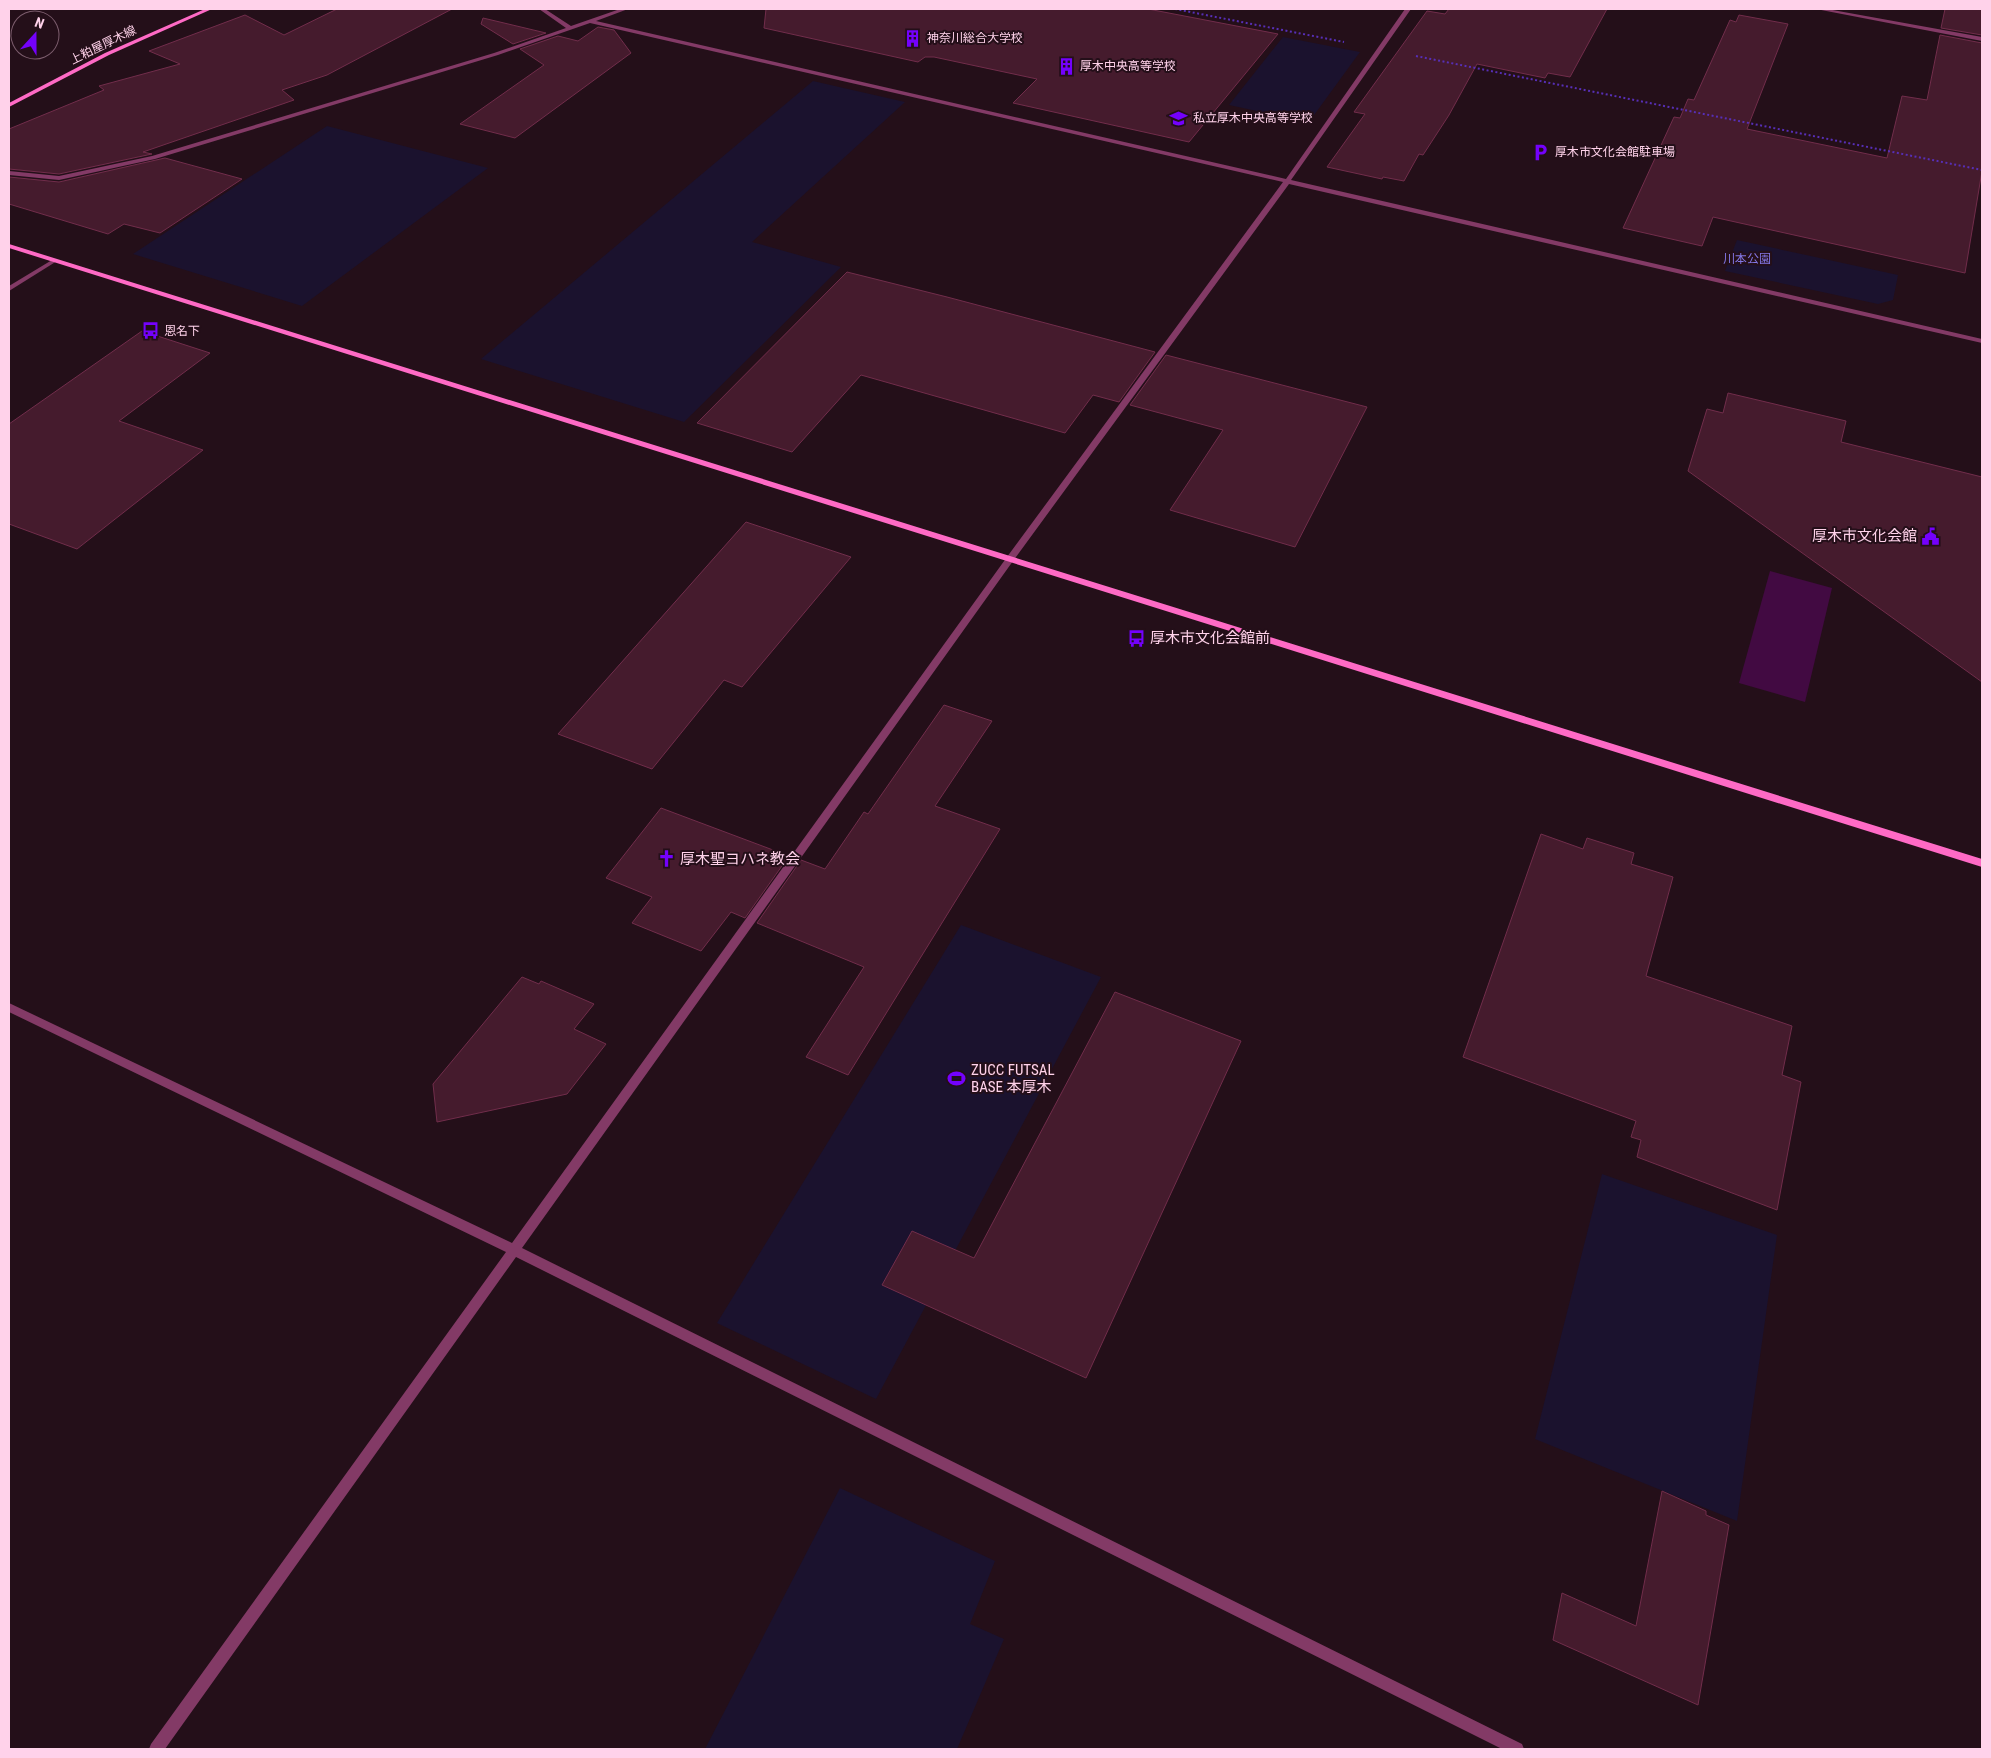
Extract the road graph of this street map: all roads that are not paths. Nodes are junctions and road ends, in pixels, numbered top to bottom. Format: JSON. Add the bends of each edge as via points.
{"nodes":[{"id":1,"x":209,"y":9,"type":"edge"},
{"id":2,"x":542,"y":9,"type":"edge"},
{"id":3,"x":625,"y":9,"type":"edge"},
{"id":4,"x":1408,"y":9,"type":"edge"},
{"id":5,"x":1819,"y":9,"type":"edge"},
{"id":6,"x":589,"y":21,"type":"junction"},
{"id":7,"x":570,"y":28,"type":"junction"},
{"id":8,"x":1982,"y":38,"type":"edge"},
{"id":9,"x":9,"y":105,"type":"edge"},
{"id":10,"x":9,"y":173,"type":"edge"},
{"id":11,"x":1287,"y":182,"type":"junction"},
{"id":12,"x":9,"y":246,"type":"edge"},
{"id":13,"x":54,"y":261,"type":"junction"},
{"id":14,"x":9,"y":289,"type":"edge"},
{"id":15,"x":1982,"y":342,"type":"edge"},
{"id":16,"x":1010,"y":559,"type":"junction"},
{"id":17,"x":1982,"y":863,"type":"edge"},
{"id":18,"x":9,"y":1007,"type":"edge"},
{"id":19,"x":514,"y":1250,"type":"junction"},
{"id":20,"x":156,"y":1749,"type":"edge"},
{"id":21,"x":1517,"y":1749,"type":"edge"}],
"edges":[{"from":1,"to":9,"type":"street","name":"上粕屋厚木線","via":[[107,54]]},
{"from":2,"to":7,"type":"street"},
{"from":3,"to":6,"type":"street"},
{"from":4,"to":11,"type":"street"},
{"from":5,"to":8,"type":"street"},
{"from":6,"to":7,"type":"street"},
{"from":6,"to":11,"type":"street"},
{"from":7,"to":10,"type":"street","via":[[486,57],[153,158],[59,178]]},
{"from":11,"to":15,"type":"street"},
{"from":11,"to":16,"type":"street"},
{"from":12,"to":13,"type":"street"},
{"from":13,"to":14,"type":"street"},
{"from":13,"to":16,"type":"street"},
{"from":16,"to":17,"type":"street"},
{"from":16,"to":19,"type":"street"},
{"from":18,"to":19,"type":"street"},
{"from":19,"to":20,"type":"street"},
{"from":19,"to":21,"type":"street"}]}
